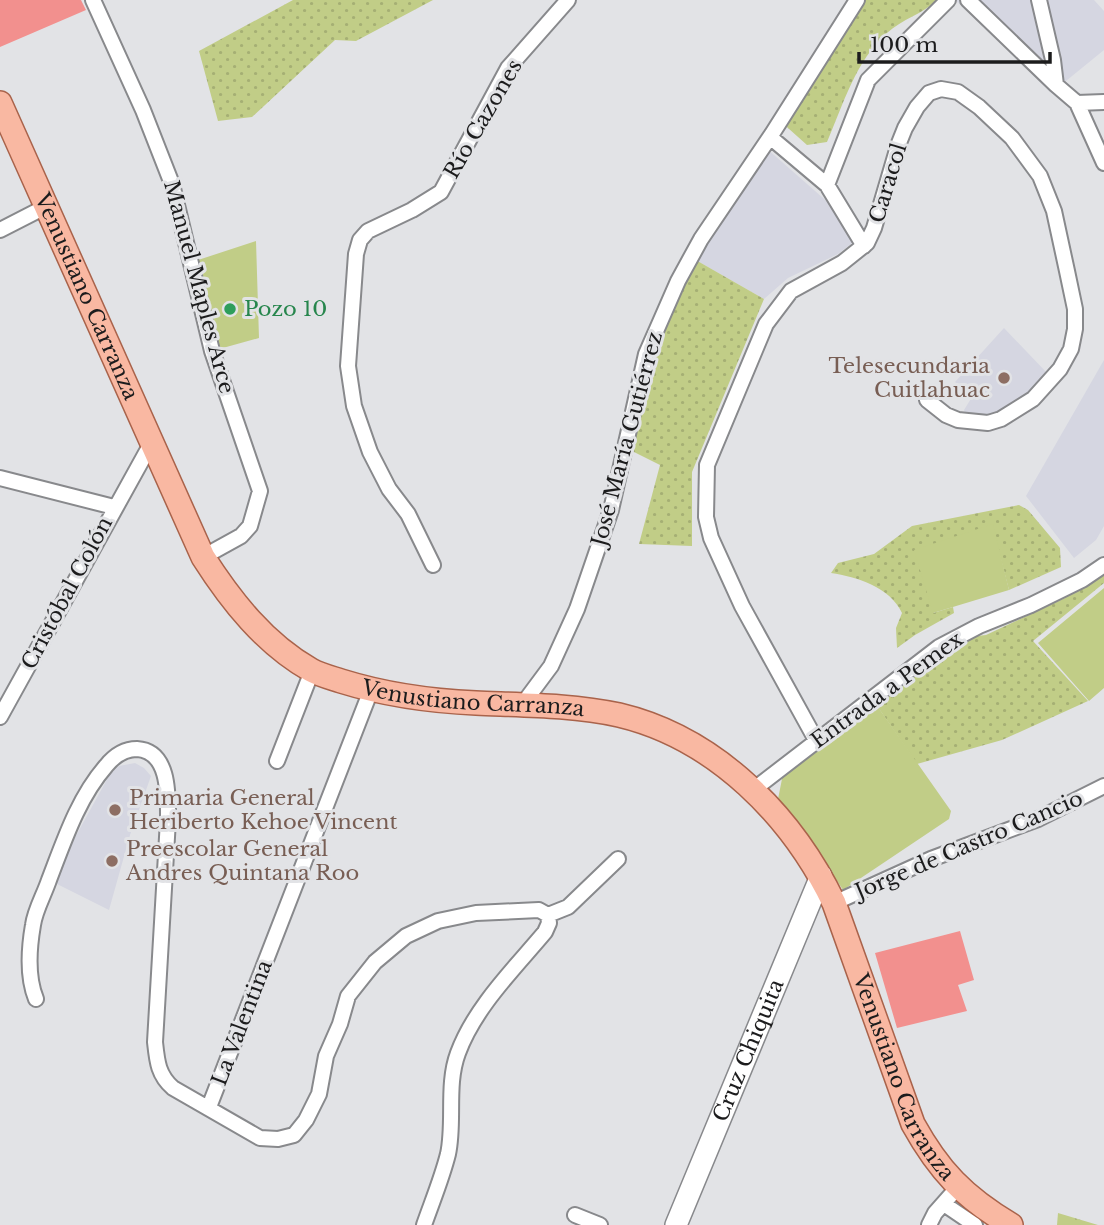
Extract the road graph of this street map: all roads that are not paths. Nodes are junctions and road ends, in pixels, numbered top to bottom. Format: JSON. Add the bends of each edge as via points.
{"nodes":[{"id":1,"x":93,"y":0,"type":"edge"},
{"id":2,"x":568,"y":0,"type":"edge"},
{"id":3,"x":857,"y":0,"type":"edge"},
{"id":4,"x":948,"y":0,"type":"edge"},
{"id":5,"x":968,"y":0,"type":"edge"},
{"id":6,"x":1039,"y":0,"type":"edge"},
{"id":7,"x":1056,"y":85,"type":"junction"},
{"id":8,"x":1104,"y":102,"type":"edge"},
{"id":9,"x":0,"y":103,"type":"edge"},
{"id":10,"x":1077,"y":103,"type":"junction"},
{"id":11,"x":770,"y":137,"type":"junction"},
{"id":12,"x":1104,"y":163,"type":"edge"},
{"id":13,"x":827,"y":185,"type":"junction"},
{"id":14,"x":45,"y":207,"type":"junction"},
{"id":15,"x":0,"y":230,"type":"edge"},
{"id":16,"x":864,"y":246,"type":"junction"},
{"id":17,"x":927,"y":400,"type":"dead end"},
{"id":18,"x":152,"y":442,"type":"junction"},
{"id":19,"x":0,"y":478,"type":"edge"},
{"id":20,"x":114,"y":507,"type":"junction"},
{"id":21,"x":203,"y":556,"type":"junction"},
{"id":22,"x":433,"y":565,"type":"dead end"},
{"id":23,"x":1104,"y":565,"type":"edge"},
{"id":24,"x":313,"y":671,"type":"junction"},
{"id":25,"x":371,"y":690,"type":"junction"},
{"id":26,"x":522,"y":705,"type":"junction"},
{"id":27,"x":0,"y":717,"type":"edge"},
{"id":28,"x":816,"y":740,"type":"junction"},
{"id":29,"x":277,"y":761,"type":"dead end"},
{"id":30,"x":1104,"y":786,"type":"edge"},
{"id":31,"x":753,"y":790,"type":"junction"},
{"id":32,"x":618,"y":859,"type":"dead end"},
{"id":33,"x":821,"y":876,"type":"junction"},
{"id":34,"x":834,"y":904,"type":"junction"},
{"id":35,"x":548,"y":915,"type":"junction"},
{"id":36,"x":36,"y":999,"type":"dead end"},
{"id":37,"x":209,"y":1107,"type":"junction"},
{"id":38,"x":951,"y":1196,"type":"junction"},
{"id":39,"x":575,"y":1215,"type":"dead end"},
{"id":40,"x":424,"y":1225,"type":"edge"},
{"id":41,"x":600,"y":1225,"type":"edge"},
{"id":42,"x":676,"y":1225,"type":"edge"},
{"id":43,"x":929,"y":1225,"type":"edge"},
{"id":44,"x":975,"y":1225,"type":"edge"},
{"id":45,"x":1011,"y":1225,"type":"edge"}],
"edges":[{"from":1,"to":21,"type":"street","name":"Manuel Maples Arce","via":[[173,184],[212,351],[260,491],[250,526],[241,537]]},
{"from":2,"to":22,"type":"street","name":"Río Cazones","via":[[508,68],[440,192],[368,231],[356,254],[348,366],[354,406],[370,452]]},
{"from":3,"to":11,"type":"street","name":"José María Gutiérrez"},
{"from":4,"to":13,"type":"street","via":[[868,80]]},
{"from":5,"to":7,"type":"street"},
{"from":6,"to":7,"type":"street"},
{"from":7,"to":10,"type":"street"},
{"from":8,"to":10,"type":"street"},
{"from":9,"to":14,"type":"main road","name":"Venustiano Carranza"},
{"from":10,"to":12,"type":"street"},
{"from":11,"to":13,"type":"street"},
{"from":11,"to":26,"type":"street","name":"José María Gutiérrez","via":[[701,239],[655,331],[611,510],[577,609],[551,666]]},
{"from":13,"to":16,"type":"street"},
{"from":14,"to":15,"type":"street"},
{"from":14,"to":18,"type":"main road","name":"Venustiano Carranza"},
{"from":16,"to":17,"type":"street","name":"Caracol","via":[[874,228],[902,135],[929,93],[941,89],[958,92],[979,107],[1012,138],[1040,176],[1054,211],[1075,309],[1070,349],[1060,369],[1033,399],[988,423],[958,420]]},
{"from":16,"to":28,"type":"street","name":"Caracol","via":[[791,291],[775,310],[707,465],[705,517],[710,538],[742,607]]},
{"from":18,"to":20,"type":"street","name":"Cristóbal Colón"},
{"from":18,"to":21,"type":"main road","name":"Venustiano Carranza"},
{"from":19,"to":20,"type":"street","name":"Cristóbal Colón"},
{"from":20,"to":27,"type":"street","name":"Cristóbal Colón"},
{"from":21,"to":24,"type":"main road","name":"Venustiano Carranza","via":[[246,617]]},
{"from":23,"to":28,"type":"street","name":"Entrada a Pemex","via":[[939,647]]},
{"from":24,"to":25,"type":"main road","name":"Venustiano Carranza"},
{"from":24,"to":29,"type":"street"},
{"from":25,"to":26,"type":"main road","name":"Venustiano Carranza","via":[[432,701]]},
{"from":25,"to":37,"type":"street","name":"La Valentina"},
{"from":26,"to":31,"type":"main road","name":"Venustiano Carranza","via":[[593,710],[672,732]]},
{"from":28,"to":31,"type":"street","name":"Entrada a Pemex"},
{"from":30,"to":34,"type":"street","name":"Jorge de Castro Cancio","via":[[1038,819],[931,859]]},
{"from":31,"to":33,"type":"main road","name":"Venustiano Carranza","via":[[782,820]]},
{"from":32,"to":35,"type":"street","via":[[568,908]]},
{"from":33,"to":34,"type":"main road","name":"Venustiano Carranza"},
{"from":33,"to":42,"type":"street","name":"Cruz Chiquita"},
{"from":34,"to":38,"type":"main road","name":"Venustiano Carranza","via":[[913,1124]]},
{"from":35,"to":37,"type":"street","name":"La Valentina","via":[[523,910],[438,921],[406,936],[375,962],[348,996],[318,1094],[294,1135],[260,1138]]},
{"from":35,"to":40,"type":"street","via":[[545,932],[482,1008],[457,1056],[448,1152]]},
{"from":36,"to":37,"type":"street","via":[[30,948],[33,922],[71,823],[107,764],[121,752],[146,751],[162,765],[167,788],[155,1042],[158,1069],[173,1088]]},
{"from":38,"to":43,"type":"street"},
{"from":38,"to":44,"type":"street","name":"Venustiano Carranza"},
{"from":38,"to":45,"type":"main road","name":"Venustiano Carranza"},
{"from":39,"to":41,"type":"street"}]}
